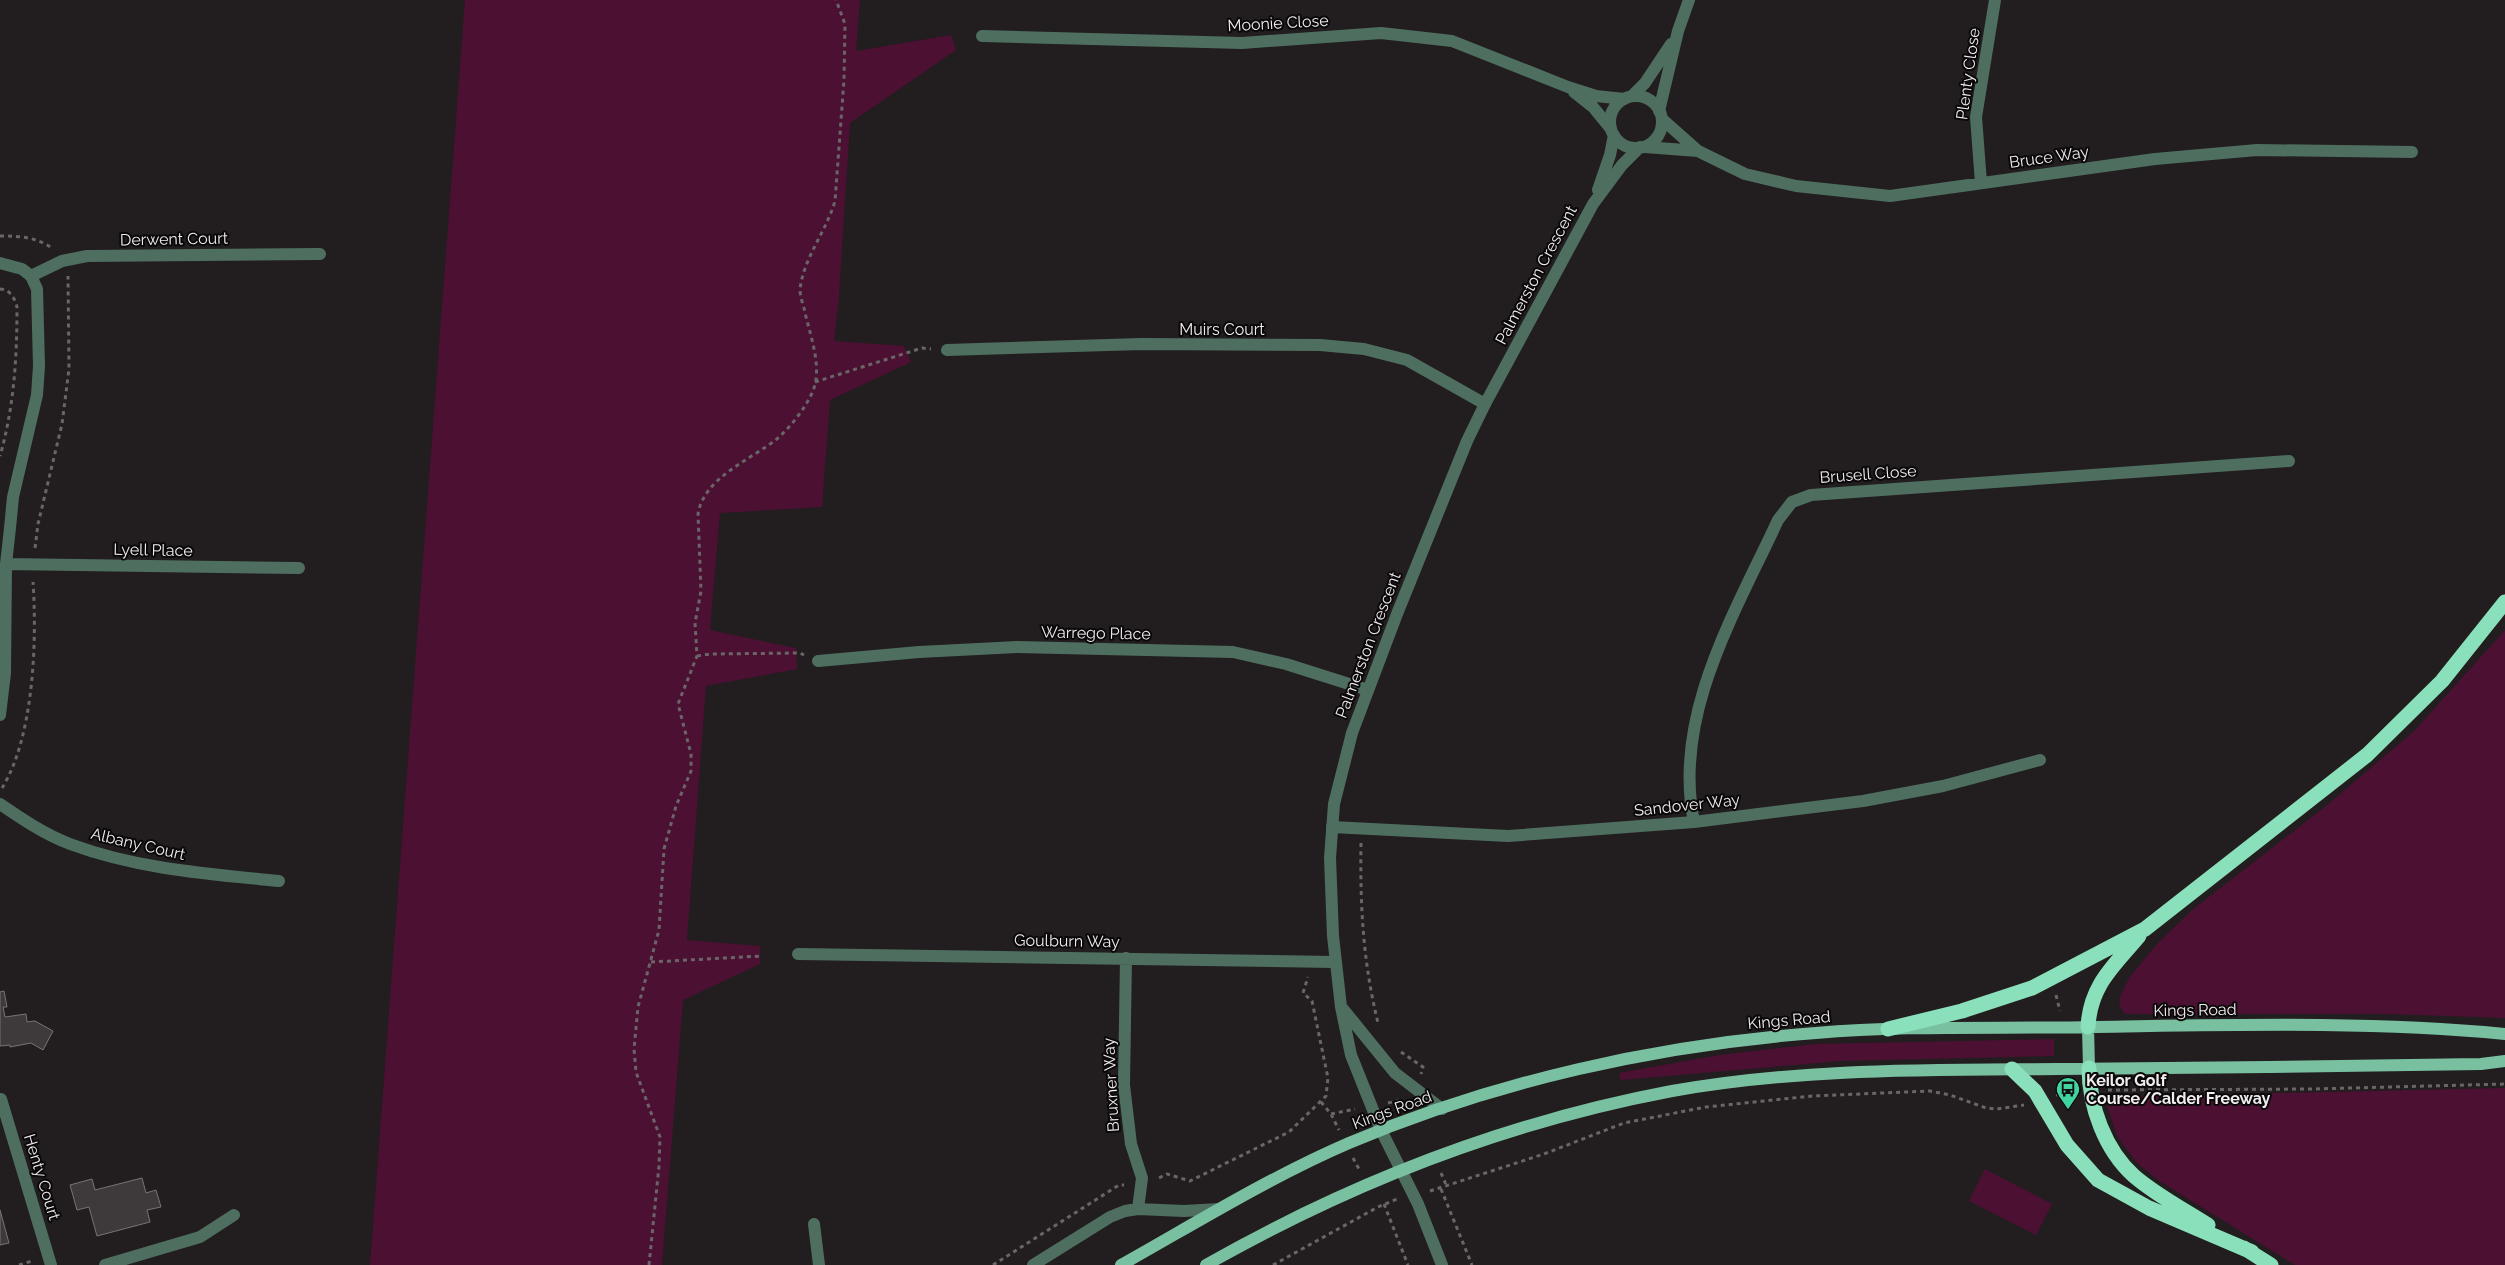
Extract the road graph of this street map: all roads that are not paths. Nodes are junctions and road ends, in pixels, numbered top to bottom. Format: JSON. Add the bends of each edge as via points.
{"nodes":[{"id":1,"x":1689,"y":0,"type":"edge"},
{"id":2,"x":1995,"y":0,"type":"edge"},
{"id":3,"x":1678,"y":31,"type":"junction"},
{"id":4,"x":982,"y":36,"type":"dead end"},
{"id":5,"x":1568,"y":88,"type":"junction"},
{"id":6,"x":1628,"y":98,"type":"junction"},
{"id":7,"x":1661,"y":115,"type":"junction"},
{"id":8,"x":1612,"y":132,"type":"junction"},
{"id":9,"x":1643,"y":147,"type":"junction"},
{"id":10,"x":1698,"y":151,"type":"junction"},
{"id":11,"x":2412,"y":152,"type":"dead end"},
{"id":12,"x":1981,"y":183,"type":"junction"},
{"id":13,"x":1593,"y":204,"type":"junction"},
{"id":14,"x":320,"y":254,"type":"dead end"},
{"id":15,"x":0,"y":263,"type":"edge"},
{"id":16,"x":31,"y":276,"type":"junction"},
{"id":17,"x":947,"y":350,"type":"road end"},
{"id":18,"x":1485,"y":404,"type":"junction"},
{"id":19,"x":2289,"y":461,"type":"dead end"},
{"id":20,"x":6,"y":564,"type":"junction"},
{"id":21,"x":299,"y":568,"type":"dead end"},
{"id":22,"x":2505,"y":602,"type":"edge"},
{"id":23,"x":818,"y":661,"type":"road end"},
{"id":24,"x":1368,"y":690,"type":"junction"},
{"id":25,"x":0,"y":715,"type":"edge"},
{"id":26,"x":2040,"y":760,"type":"dead end"},
{"id":27,"x":0,"y":804,"type":"edge"},
{"id":28,"x":1694,"y":822,"type":"junction"},
{"id":29,"x":1332,"y":827,"type":"junction"},
{"id":30,"x":279,"y":881,"type":"dead end"},
{"id":31,"x":2145,"y":929,"type":"junction"},
{"id":32,"x":798,"y":954,"type":"dead end"},
{"id":33,"x":1126,"y":958,"type":"junction"},
{"id":34,"x":1335,"y":962,"type":"junction"},
{"id":35,"x":1341,"y":1007,"type":"junction"},
{"id":36,"x":2088,"y":1027,"type":"junction"},
{"id":37,"x":1888,"y":1029,"type":"junction"},
{"id":38,"x":2505,"y":1034,"type":"edge"},
{"id":39,"x":2505,"y":1061,"type":"edge"},
{"id":40,"x":2089,"y":1068,"type":"junction"},
{"id":41,"x":2012,"y":1069,"type":"junction"},
{"id":42,"x":1,"y":1099,"type":"edge"},
{"id":43,"x":1442,"y":1109,"type":"junction"},
{"id":44,"x":1381,"y":1130,"type":"junction"},
{"id":45,"x":1402,"y":1170,"type":"junction"},
{"id":46,"x":1219,"y":1208,"type":"junction"},
{"id":47,"x":1138,"y":1209,"type":"junction"},
{"id":48,"x":234,"y":1215,"type":"dead end"},
{"id":49,"x":814,"y":1224,"type":"dead end"},
{"id":50,"x":2252,"y":1252,"type":"junction"},
{"id":51,"x":51,"y":1265,"type":"edge"},
{"id":52,"x":105,"y":1265,"type":"edge"},
{"id":53,"x":819,"y":1265,"type":"edge"},
{"id":54,"x":1034,"y":1265,"type":"edge"},
{"id":55,"x":1121,"y":1265,"type":"edge"},
{"id":56,"x":1206,"y":1265,"type":"edge"},
{"id":57,"x":1442,"y":1265,"type":"edge"},
{"id":58,"x":2272,"y":1265,"type":"edge"}],
"edges":[{"from":1,"to":3,"type":"street"},
{"from":2,"to":12,"type":"street","name":"Plenty Close","via":[[1976,117]]},
{"from":3,"to":6,"type":"street","via":[[1645,83]]},
{"from":3,"to":7,"type":"street"},
{"from":4,"to":5,"type":"street","name":"Moonie Close","via":[[1242,43],[1381,33],[1452,41]]},
{"from":5,"to":6,"type":"street","name":"Moonie Close","via":[[1596,96]]},
{"from":5,"to":8,"type":"street","name":"Moonie Close","via":[[1593,107]]},
{"from":6,"to":7,"type":"street","via":[[1648,99]]},
{"from":6,"to":8,"type":"street","via":[[1612,112]]},
{"from":7,"to":9,"type":"street","via":[[1658,136]]},
{"from":7,"to":10,"type":"street","name":"Bruce Way"},
{"from":8,"to":9,"type":"street","via":[[1625,145]]},
{"from":8,"to":13,"type":"street","name":"Palmerston Crescent","via":[[1610,155]]},
{"from":9,"to":10,"type":"street","name":"Bruce Way"},
{"from":9,"to":13,"type":"street","name":"Palmerston Crescent","via":[[1622,165]]},
{"from":10,"to":12,"type":"street","name":"Bruce Way","via":[[1745,174],[1772,182],[1815,188],[1890,196]]},
{"from":11,"to":12,"type":"street","name":"Bruce Way","via":[[2257,150]]},
{"from":13,"to":18,"type":"street","name":"Palmerston Crescent"},
{"from":14,"to":16,"type":"street","name":"Derwent Court","via":[[87,256],[64,260]]},
{"from":15,"to":16,"type":"street","via":[[22,269]]},
{"from":16,"to":20,"type":"street","via":[[37,289],[40,366],[37,395],[13,497]]},
{"from":17,"to":18,"type":"street","name":"Muirs Court","via":[[1141,344],[1301,345],[1364,349],[1407,360]]},
{"from":18,"to":24,"type":"street","name":"Palmerston Crescent","via":[[1451,478]]},
{"from":19,"to":28,"type":"street","name":"Brusell Close","via":[[1811,495],[1792,502],[1778,520],[1708,679],[1692,740],[1689,777]]},
{"from":20,"to":21,"type":"street","name":"Lyell Place"},
{"from":20,"to":25,"type":"street","via":[[5,673]]},
{"from":22,"to":31,"type":"highway","via":[[2442,682],[2367,755]]},
{"from":23,"to":24,"type":"street","name":"Warrego Place","via":[[1017,647],[1232,652],[1286,664]]},
{"from":24,"to":29,"type":"street","name":"Palmerston Crescent","via":[[1343,766]]},
{"from":26,"to":28,"type":"street","name":"Sandover Way","via":[[1943,786],[1863,801]]},
{"from":27,"to":30,"type":"street","name":"Albany Court","via":[[36,828],[68,843],[127,861],[172,871]]},
{"from":28,"to":29,"type":"street","name":"Sandover Way","via":[[1508,836]]},
{"from":29,"to":34,"type":"street","name":"Palmerston Crescent","via":[[1331,906]]},
{"from":31,"to":36,"type":"highway","via":[[2099,983],[2089,1012]]},
{"from":31,"to":37,"type":"highway","via":[[2032,988],[1962,1011]]},
{"from":32,"to":33,"type":"street","name":"Goulburn Way"},
{"from":33,"to":34,"type":"street","name":"Goulburn Way"},
{"from":33,"to":47,"type":"street","name":"Bruxner Way","via":[[1124,1085],[1131,1144],[1142,1178]]},
{"from":34,"to":35,"type":"street","name":"Palmerston Crescent"},
{"from":35,"to":43,"type":"street","via":[[1376,1052],[1414,1089]]},
{"from":35,"to":44,"type":"street","name":"Palmerston Crescent","via":[[1351,1055]]},
{"from":36,"to":37,"type":"main road","name":"Kings Road"},
{"from":36,"to":38,"type":"main road","name":"Kings Road","via":[[2331,1025]]},
{"from":36,"to":40,"type":"main road"},
{"from":37,"to":43,"type":"main road","name":"Kings Road","via":[[1764,1038],[1663,1052],[1559,1075]]},
{"from":39,"to":40,"type":"main road","via":[[2480,1064]]},
{"from":40,"to":41,"type":"main road"},
{"from":40,"to":50,"type":"highway","via":[[2090,1092],[2106,1138],[2133,1175]]},
{"from":41,"to":45,"type":"main road","via":[[1812,1074],[1676,1091],[1522,1128]]},
{"from":41,"to":50,"type":"highway","via":[[2041,1100],[2067,1145],[2098,1180],[2149,1208]]},
{"from":42,"to":51,"type":"street","name":"Henty Court"},
{"from":43,"to":44,"type":"main road","name":"Kings Road"},
{"from":44,"to":45,"type":"street","name":"Palmerston Crescent"},
{"from":44,"to":46,"type":"main road","name":"Kings Road"},
{"from":45,"to":56,"type":"main road","via":[[1324,1202]]},
{"from":45,"to":57,"type":"street","name":"Palmerston Crescent"},
{"from":46,"to":47,"type":"street","via":[[1184,1212]]},
{"from":46,"to":55,"type":"main road","name":"Kings Road"},
{"from":47,"to":54,"type":"street","via":[[1110,1218]]},
{"from":48,"to":52,"type":"street","via":[[200,1238]]},
{"from":49,"to":53,"type":"street"},
{"from":50,"to":58,"type":"highway"}]}
